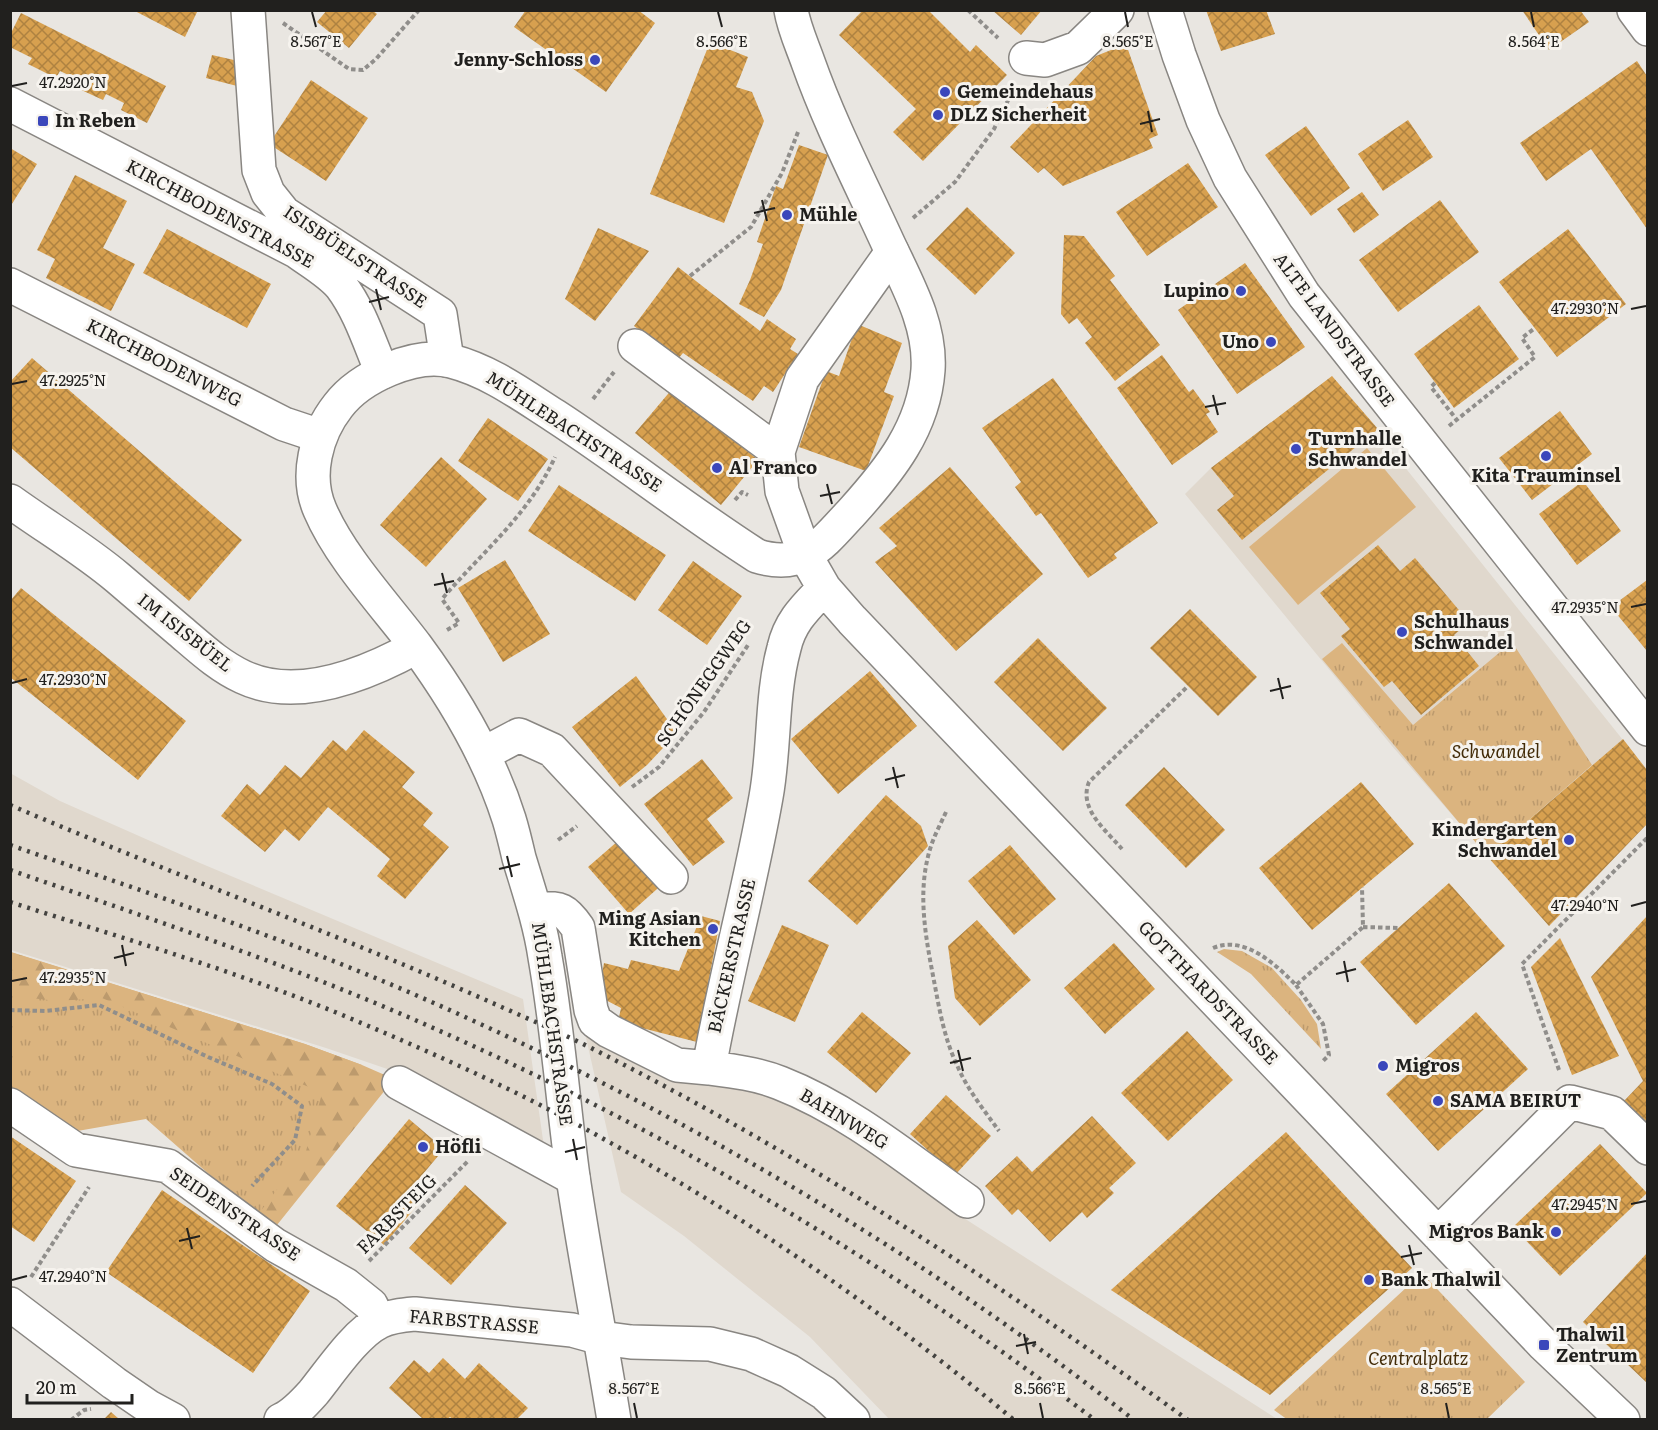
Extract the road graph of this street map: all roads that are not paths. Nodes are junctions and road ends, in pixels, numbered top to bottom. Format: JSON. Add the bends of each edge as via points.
{"nodes":[{"id":1,"x":248,"y":10,"type":"edge"},
{"id":2,"x":790,"y":10,"type":"edge"},
{"id":3,"x":1117,"y":10,"type":"edge"},
{"id":4,"x":1165,"y":10,"type":"edge"},
{"id":5,"x":1634,"y":10,"type":"edge"},
{"id":6,"x":1647,"y":29,"type":"edge"},
{"id":7,"x":1021,"y":71,"type":"road end"},
{"id":8,"x":10,"y":104,"type":"edge"},
{"id":9,"x":892,"y":252,"type":"junction"},
{"id":10,"x":10,"y":285,"type":"edge"},
{"id":11,"x":635,"y":346,"type":"dead end"},
{"id":12,"x":447,"y":360,"type":"junction"},
{"id":13,"x":382,"y":372,"type":"junction"},
{"id":14,"x":320,"y":436,"type":"junction"},
{"id":15,"x":778,"y":452,"type":"junction"},
{"id":16,"x":10,"y":501,"type":"edge"},
{"id":17,"x":805,"y":555,"type":"junction"},
{"id":18,"x":824,"y":588,"type":"junction"},
{"id":19,"x":416,"y":647,"type":"junction"},
{"id":20,"x":1647,"y":729,"type":"edge"},
{"id":21,"x":483,"y":754,"type":"junction"},
{"id":22,"x":671,"y":877,"type":"dead end"},
{"id":23,"x":534,"y":909,"type":"junction"},
{"id":24,"x":708,"y":1068,"type":"junction"},
{"id":25,"x":399,"y":1083,"type":"dead end"},
{"id":26,"x":10,"y":1105,"type":"edge"},
{"id":27,"x":1647,"y":1148,"type":"edge"},
{"id":28,"x":573,"y":1178,"type":"junction"},
{"id":29,"x":967,"y":1201,"type":"dead end"},
{"id":30,"x":1438,"y":1234,"type":"junction"},
{"id":31,"x":12,"y":1304,"type":"edge"},
{"id":32,"x":379,"y":1322,"type":"junction"},
{"id":33,"x":601,"y":1338,"type":"junction"},
{"id":34,"x":173,"y":1419,"type":"edge"},
{"id":35,"x":281,"y":1419,"type":"edge"},
{"id":36,"x":614,"y":1419,"type":"edge"},
{"id":37,"x":853,"y":1419,"type":"edge"},
{"id":38,"x":1623,"y":1419,"type":"edge"}],
"edges":[{"from":1,"to":12,"type":"street","name":"ISISBÜELSTRASSE","via":[[260,170],[268,193],[284,213],[440,314]]},
{"from":2,"to":9,"type":"street","name":"MÜHLEBACHSTRASSE","via":[[822,101]]},
{"from":3,"to":7,"type":"street","via":[[1078,48]]},
{"from":4,"to":20,"type":"street","name":"ALTE LANDSTRASSE","via":[[1203,120],[1230,178],[1304,295]]},
{"from":5,"to":6,"type":"street"},
{"from":8,"to":13,"type":"street","name":"KIRCHBODENSTRASSE","via":[[296,251],[322,269],[341,286]]},
{"from":9,"to":15,"type":"street","via":[[802,379]]},
{"from":9,"to":17,"type":"street","name":"MÜHLEBACHSTRASSE","via":[[924,331],[928,371],[924,396],[895,462],[825,541]]},
{"from":10,"to":14,"type":"street","name":"KIRCHBODENWEG","via":[[284,424]]},
{"from":11,"to":15,"type":"street"},
{"from":12,"to":13,"type":"street","name":"MÜHLEBACHSTRASSE","via":[[404,364]]},
{"from":12,"to":17,"type":"street","name":"MÜHLEBACHSTRASSE","via":[[492,375],[757,556],[789,561]]},
{"from":13,"to":14,"type":"street","name":"MÜHLEBACHSTRASSE","via":[[344,399]]},
{"from":14,"to":19,"type":"street","name":"MÜHLEBACHSTRASSE","via":[[314,482],[318,505],[329,529]]},
{"from":15,"to":17,"type":"street","name":"GOTTHARDSTRASSE","via":[[782,491]]},
{"from":16,"to":19,"type":"street","name":"IM ISISBÜEL","via":[[113,574],[214,660],[243,677],[269,686],[311,685],[342,679]]},
{"from":17,"to":18,"type":"street","name":"GOTTHARDSTRASSE"},
{"from":18,"to":24,"type":"street","name":"BÄCKERSTRASSE","via":[[798,614],[784,645],[767,795]]},
{"from":18,"to":30,"type":"street","name":"GOTTHARDSTRASSE"},
{"from":19,"to":21,"type":"street","name":"MÜHLEBACHSTRASSE","via":[[466,721]]},
{"from":21,"to":22,"type":"street","via":[[519,735],[552,750]]},
{"from":21,"to":23,"type":"street","name":"MÜHLEBACHSTRASSE","via":[[510,822]]},
{"from":23,"to":24,"type":"street","via":[[561,909],[578,928],[595,1022],[677,1065]]},
{"from":23,"to":28,"type":"street","name":"MÜHLEBACHSTRASSE","via":[[547,966]]},
{"from":24,"to":29,"type":"street","name":"BAHNWEG","via":[[780,1083],[818,1101],[875,1135]]},
{"from":25,"to":28,"type":"street"},
{"from":26,"to":32,"type":"street","name":"SEIDENSTRASSE","via":[[76,1150],[168,1166],[275,1245],[346,1285],[371,1305]]},
{"from":27,"to":30,"type":"street","via":[[1612,1113],[1570,1101]]},
{"from":28,"to":33,"type":"street","name":"MÜHLEBACHSTRASSE"},
{"from":30,"to":38,"type":"street","name":"GOTTHARDSTRASSE","via":[[1545,1346]]},
{"from":31,"to":34,"type":"street","via":[[114,1383]]},
{"from":32,"to":33,"type":"street","name":"FARBSTRASSE","via":[[415,1314],[572,1330]]},
{"from":32,"to":35,"type":"street","name":"FARBSTRASSE","via":[[363,1332],[306,1401]]},
{"from":33,"to":36,"type":"street","name":"MÜHLEBACHSTRASSE"},
{"from":33,"to":37,"type":"street","name":"FARBSTRASSE","via":[[711,1344],[751,1354],[824,1393]]}]}
